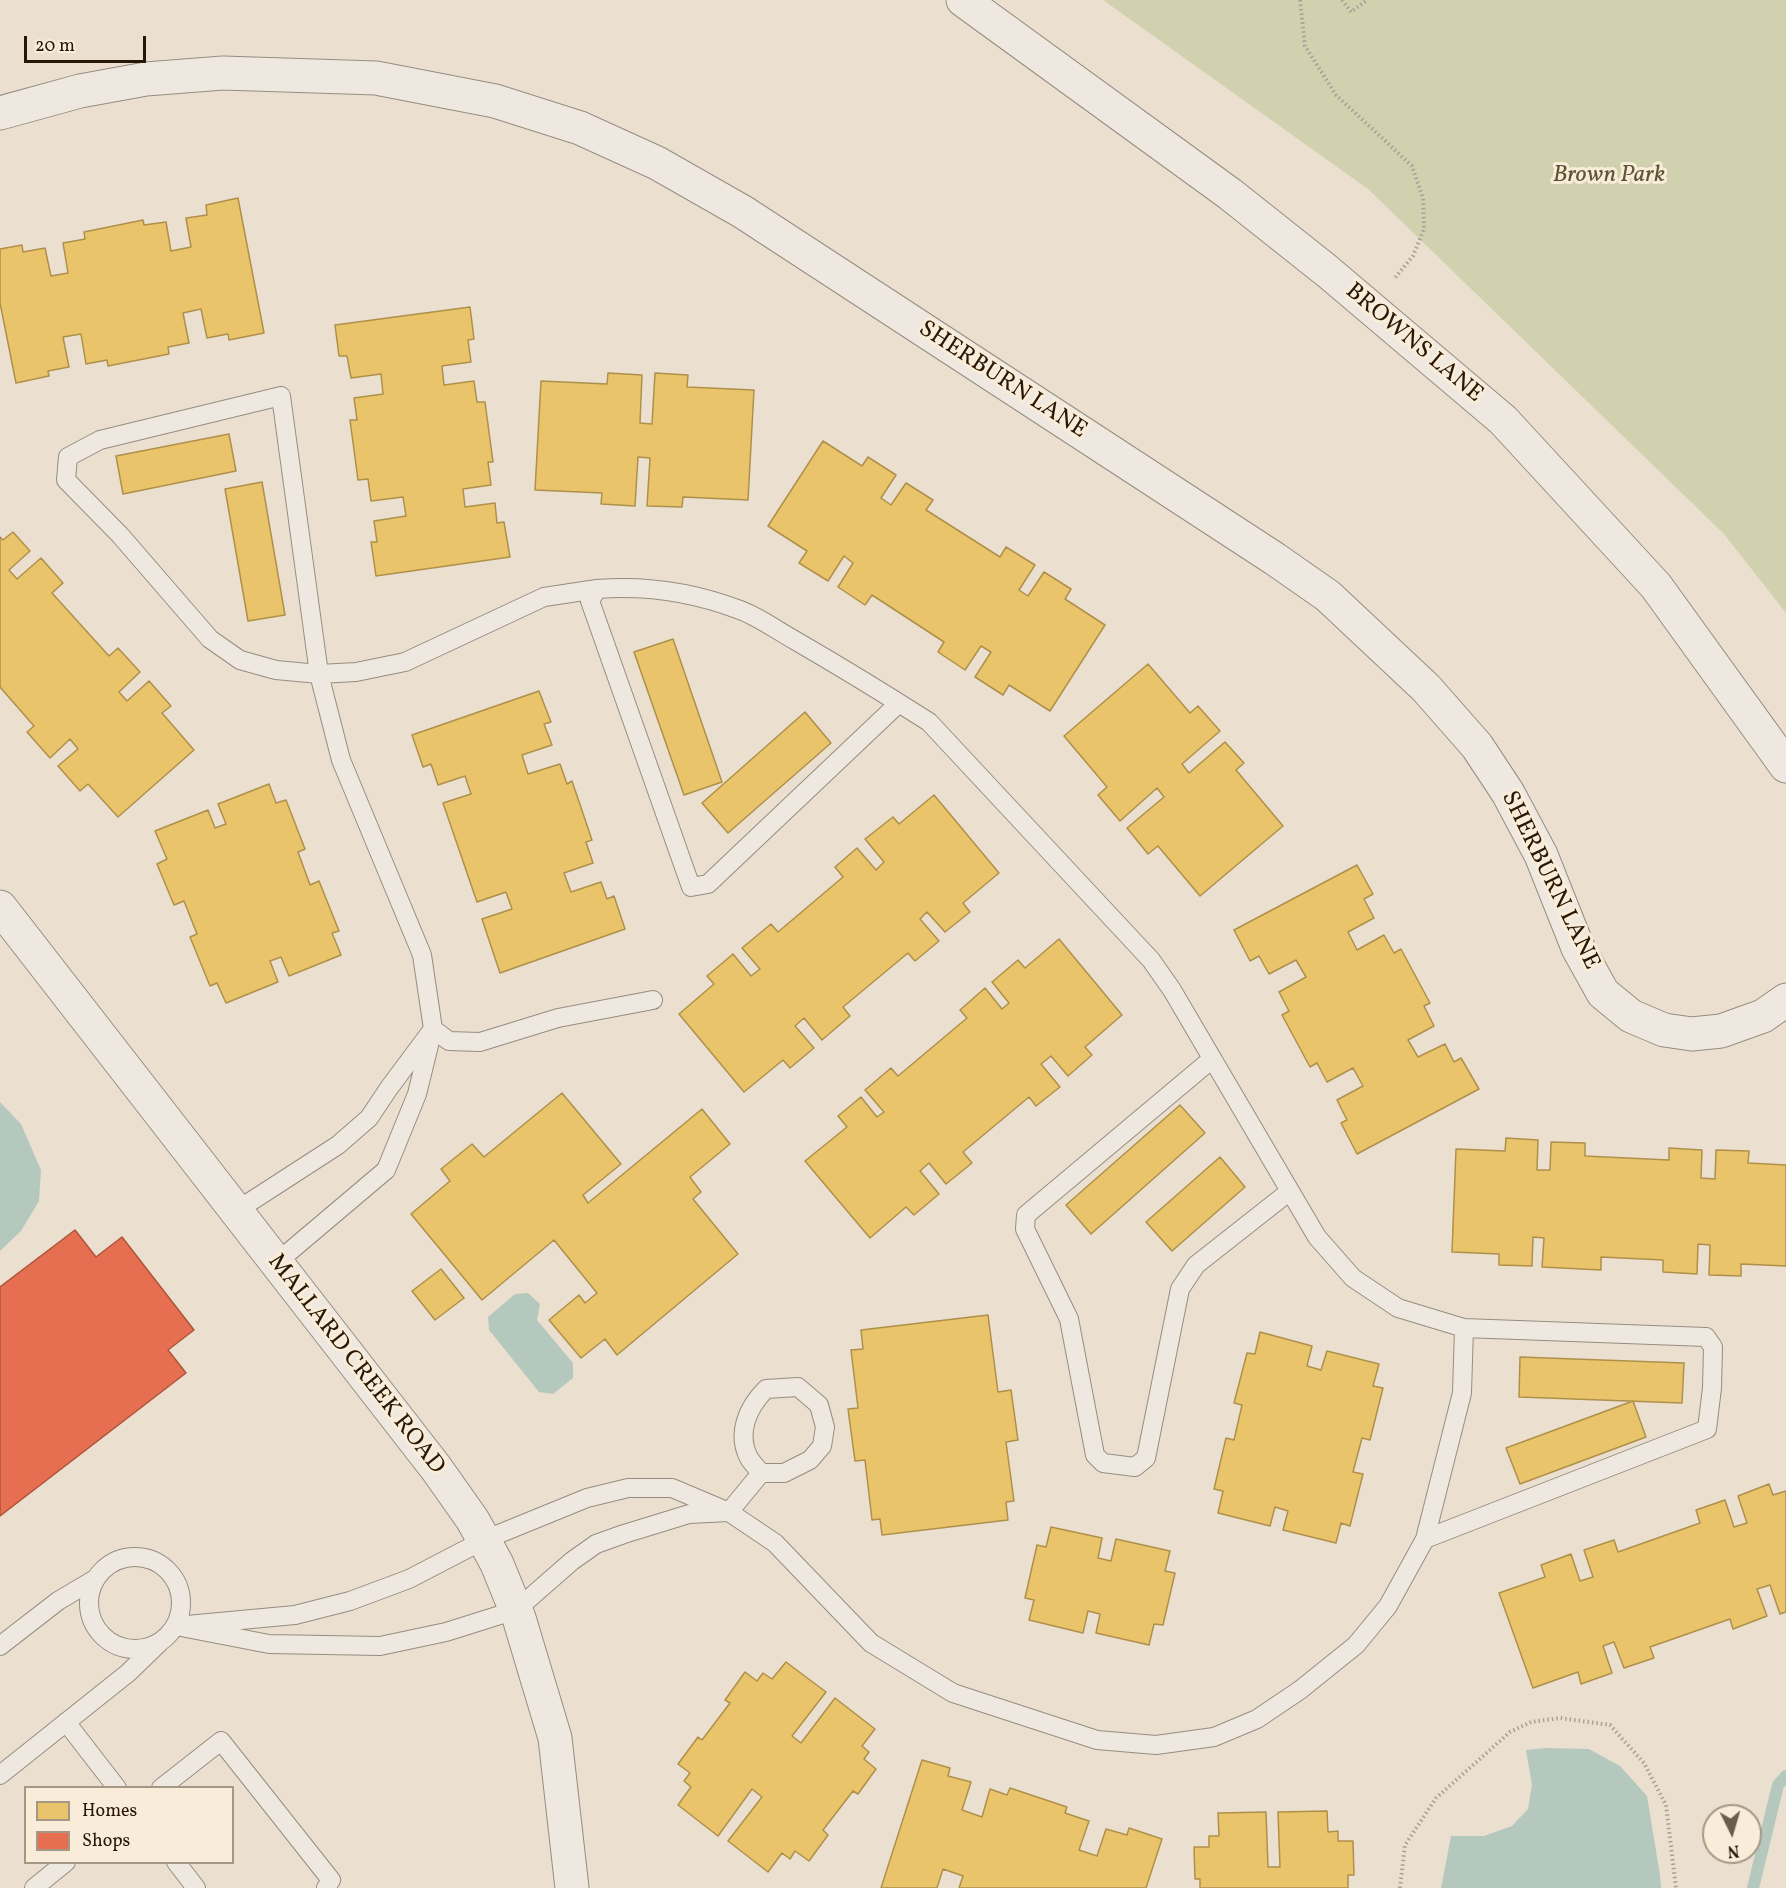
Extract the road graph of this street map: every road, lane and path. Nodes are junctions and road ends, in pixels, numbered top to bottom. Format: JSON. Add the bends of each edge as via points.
{"nodes":[{"id":1,"x":963,"y":0,"type":"edge"},
{"id":2,"x":1300,"y":0,"type":"edge"},
{"id":3,"x":1342,"y":0,"type":"edge"},
{"id":4,"x":1367,"y":0,"type":"edge"},
{"id":5,"x":0,"y":114,"type":"edge"},
{"id":6,"x":1370,"y":308,"type":"junction"},
{"id":7,"x":597,"y":589,"type":"junction"},
{"id":8,"x":319,"y":674,"type":"junction"},
{"id":9,"x":898,"y":703,"type":"junction"},
{"id":10,"x":1786,"y":766,"type":"edge"},
{"id":11,"x":0,"y":908,"type":"edge"},
{"id":12,"x":653,"y":1000,"type":"dead end"},
{"id":13,"x":1786,"y":1000,"type":"edge"},
{"id":14,"x":433,"y":1029,"type":"junction"},
{"id":15,"x":1212,"y":1059,"type":"junction"},
{"id":16,"x":1290,"y":1191,"type":"junction"},
{"id":17,"x":236,"y":1211,"type":"junction"},
{"id":18,"x":276,"y":1263,"type":"junction"},
{"id":19,"x":1464,"y":1328,"type":"junction"},
{"id":20,"x":761,"y":1473,"type":"junction"},
{"id":21,"x":729,"y":1512,"type":"junction"},
{"id":22,"x":1425,"y":1539,"type":"junction"},
{"id":23,"x":484,"y":1540,"type":"junction"},
{"id":24,"x":95,"y":1579,"type":"junction"},
{"id":25,"x":516,"y":1610,"type":"junction"},
{"id":26,"x":176,"y":1626,"type":"junction"},
{"id":27,"x":163,"y":1640,"type":"junction"},
{"id":28,"x":0,"y":1646,"type":"edge"},
{"id":29,"x":66,"y":1722,"type":"junction"},
{"id":30,"x":0,"y":1774,"type":"edge"},
{"id":31,"x":115,"y":1786,"type":"edge"},
{"id":32,"x":164,"y":1786,"type":"edge"},
{"id":33,"x":65,"y":1864,"type":"edge"},
{"id":34,"x":177,"y":1864,"type":"edge"},
{"id":35,"x":34,"y":1888,"type":"edge"},
{"id":36,"x":196,"y":1888,"type":"edge"},
{"id":37,"x":326,"y":1888,"type":"edge"},
{"id":38,"x":573,"y":1888,"type":"edge"},
{"id":39,"x":1400,"y":1888,"type":"edge"},
{"id":40,"x":1676,"y":1888,"type":"edge"}],
"edges":[{"from":1,"to":6,"type":"street","name":"BROWNS LANE","via":[[1230,194]]},
{"from":2,"to":6,"type":"path","via":[[1305,46],[1336,96],[1412,166],[1423,198],[1424,229],[1413,256]]},
{"from":3,"to":4,"type":"path","via":[[1351,12]]},
{"from":5,"to":13,"type":"street","name":"SHERBURN LANE","via":[[80,91],[157,78],[223,73],[376,78],[495,101],[580,128],[657,163],[743,212],[1328,596],[1426,688],[1477,746],[1541,855],[1583,957],[1604,993],[1631,1016],[1664,1030],[1692,1034],[1721,1032],[1763,1016]]},
{"from":6,"to":10,"type":"street","name":"BROWNS LANE","via":[[1503,420],[1656,586]]},
{"from":7,"to":8,"type":"lane","via":[[544,597],[405,662],[356,672]]},
{"from":7,"to":9,"type":"lane","via":[[632,586],[694,595],[742,610]]},
{"from":7,"to":9,"type":"lane","via":[[590,601],[691,887],[708,884]]},
{"from":8,"to":8,"type":"lane","via":[[276,670],[240,660],[210,639],[120,535],[66,480],[68,457],[99,440],[281,396]]},
{"from":8,"to":14,"type":"lane","via":[[341,760],[422,955]]},
{"from":9,"to":15,"type":"lane","via":[[928,722],[1151,960]]},
{"from":11,"to":17,"type":"street","name":"MALLARD CREEK ROAD"},
{"from":12,"to":14,"type":"lane","via":[[558,1018],[480,1042],[448,1041]]},
{"from":14,"to":17,"type":"lane","via":[[369,1118],[338,1145]]},
{"from":14,"to":18,"type":"lane","via":[[417,1094],[386,1170]]},
{"from":15,"to":16,"type":"lane"},
{"from":15,"to":16,"type":"lane","via":[[1026,1215],[1025,1229],[1069,1319],[1095,1455],[1103,1463],[1135,1467],[1146,1458],[1180,1289],[1196,1265]]},
{"from":16,"to":19,"type":"lane","via":[[1317,1237],[1353,1278],[1398,1308]]},
{"from":17,"to":18,"type":"street","name":"MALLARD CREEK ROAD"},
{"from":18,"to":23,"type":"street","name":"MALLARD CREEK ROAD","via":[[436,1468]]},
{"from":19,"to":22,"type":"lane","via":[[1461,1393]]},
{"from":19,"to":22,"type":"lane","via":[[1706,1337],[1713,1347],[1707,1429]]},
{"from":20,"to":20,"type":"lane","via":[[784,1473],[810,1460],[822,1446],[825,1427],[819,1405],[798,1387],[766,1389],[753,1401],[744,1441],[749,1458]]},
{"from":20,"to":21,"type":"lane"},
{"from":21,"to":22,"type":"lane","via":[[776,1543],[871,1643],[953,1693],[1097,1740],[1156,1744],[1214,1737],[1257,1719],[1300,1690],[1356,1645],[1388,1606]]},
{"from":21,"to":23,"type":"lane","via":[[672,1488],[628,1488],[587,1498]]},
{"from":21,"to":25,"type":"lane","via":[[689,1514],[596,1544]]},
{"from":23,"to":25,"type":"street","name":"MALLARD CREEK ROAD"},
{"from":23,"to":26,"type":"lane","via":[[409,1580],[350,1601],[295,1615]]},
{"from":24,"to":26,"type":"lane","via":[[107,1566],[124,1558],[142,1557],[159,1563],[173,1575],[181,1591],[182,1610]]},
{"from":24,"to":27,"type":"lane","via":[[89,1596],[90,1614],[111,1643],[129,1649],[147,1648]]},
{"from":24,"to":28,"type":"lane","via":[[58,1601]]},
{"from":25,"to":26,"type":"lane","via":[[446,1632],[380,1646],[269,1644]]},
{"from":25,"to":38,"type":"street","name":"MALLARD CREEK ROAD","via":[[555,1738]]},
{"from":26,"to":27,"type":"lane"},
{"from":27,"to":29,"type":"lane"},
{"from":29,"to":30,"type":"lane"},
{"from":29,"to":31,"type":"lane"},
{"from":32,"to":37,"type":"lane","via":[[221,1741],[331,1880]]},
{"from":33,"to":35,"type":"lane"},
{"from":34,"to":36,"type":"lane"},
{"from":39,"to":40,"type":"path","via":[[1405,1845],[1436,1798],[1510,1732],[1531,1722],[1560,1718],[1611,1725],[1644,1763],[1666,1805]]}]}
